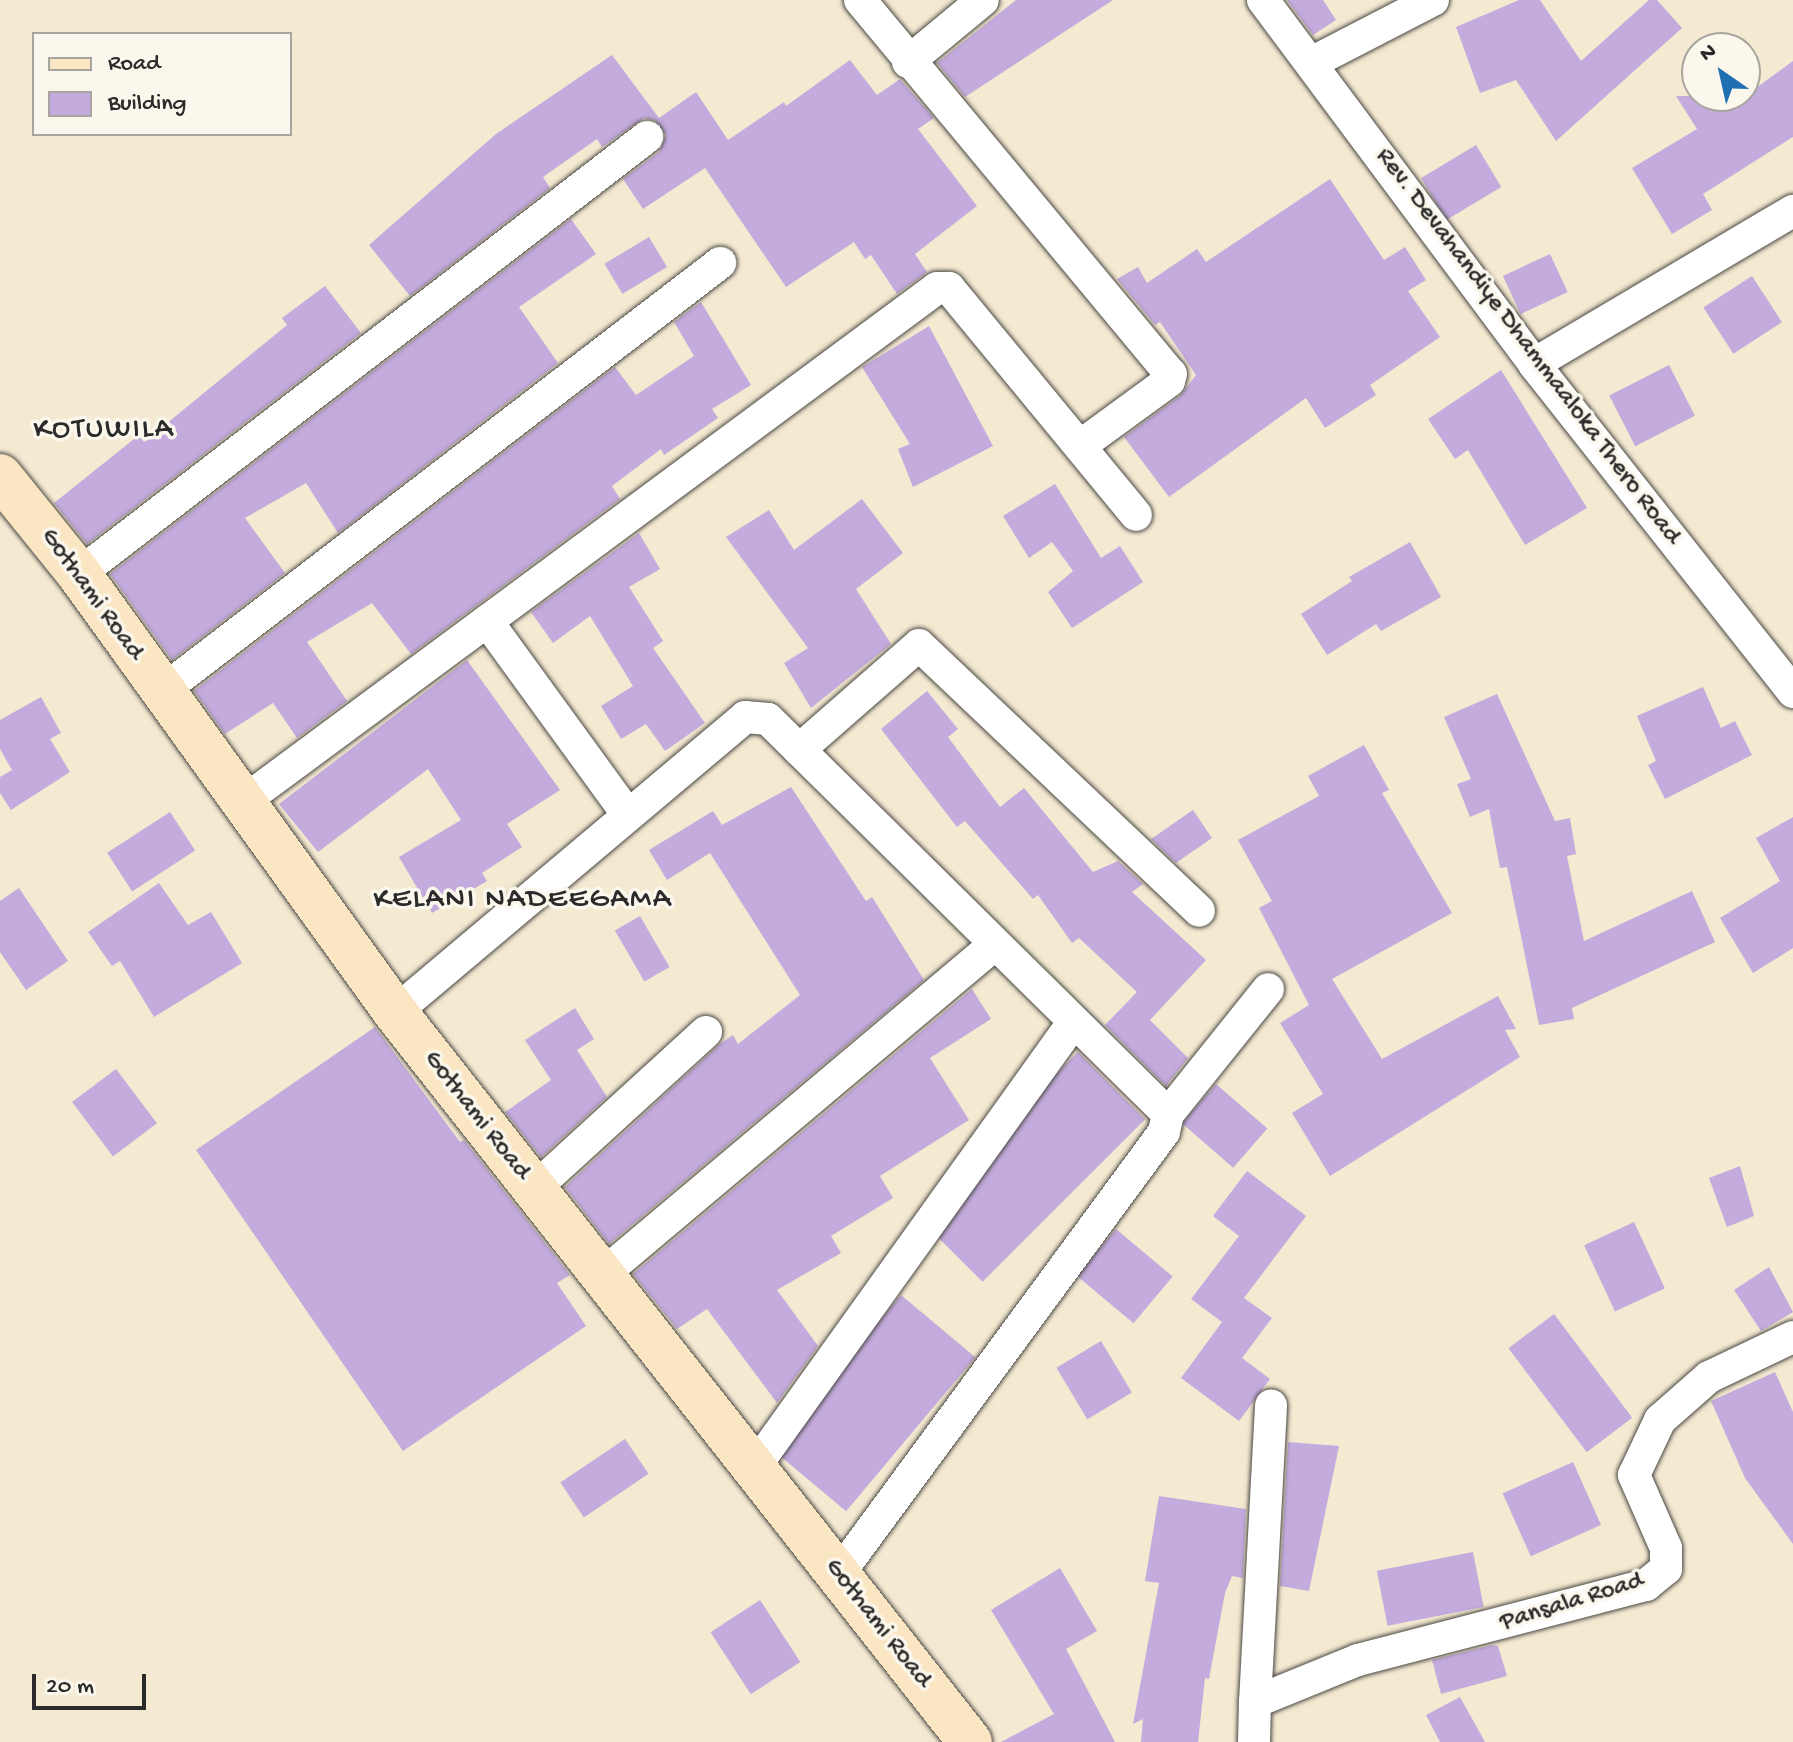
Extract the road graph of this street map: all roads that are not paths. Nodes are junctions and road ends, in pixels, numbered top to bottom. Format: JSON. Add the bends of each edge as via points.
{"nodes":[{"id":1,"x":860,"y":0,"type":"edge"},
{"id":2,"x":983,"y":0,"type":"edge"},
{"id":3,"x":1263,"y":0,"type":"edge"},
{"id":4,"x":1433,"y":0,"type":"edge"},
{"id":5,"x":908,"y":62,"type":"junction"},
{"id":6,"x":1313,"y":62,"type":"junction"},
{"id":7,"x":647,"y":137,"type":"dead end"},
{"id":8,"x":1793,"y":211,"type":"edge"},
{"id":9,"x":720,"y":263,"type":"dead end"},
{"id":10,"x":1534,"y":364,"type":"junction"},
{"id":11,"x":1080,"y":446,"type":"junction"},
{"id":12,"x":0,"y":476,"type":"edge"},
{"id":13,"x":1136,"y":515,"type":"dead end"},
{"id":14,"x":79,"y":574,"type":"junction"},
{"id":15,"x":487,"y":621,"type":"junction"},
{"id":16,"x":161,"y":692,"type":"junction"},
{"id":17,"x":1793,"y":692,"type":"edge"},
{"id":18,"x":799,"y":750,"type":"junction"},
{"id":19,"x":240,"y":804,"type":"junction"},
{"id":20,"x":628,"y":815,"type":"junction"},
{"id":21,"x":1199,"y":911,"type":"dead end"},
{"id":22,"x":994,"y":945,"type":"junction"},
{"id":23,"x":1268,"y":989,"type":"dead end"},
{"id":24,"x":395,"y":1012,"type":"junction"},
{"id":25,"x":1072,"y":1024,"type":"junction"},
{"id":26,"x":706,"y":1032,"type":"dead end"},
{"id":27,"x":1168,"y":1114,"type":"junction"},
{"id":28,"x":534,"y":1189,"type":"junction"},
{"id":29,"x":602,"y":1275,"type":"junction"},
{"id":30,"x":1793,"y":1337,"type":"edge"},
{"id":31,"x":1271,"y":1405,"type":"dead end"},
{"id":32,"x":754,"y":1468,"type":"junction"},
{"id":33,"x":838,"y":1575,"type":"junction"},
{"id":34,"x":1255,"y":1702,"type":"junction"},
{"id":35,"x":970,"y":1742,"type":"edge"},
{"id":36,"x":1254,"y":1742,"type":"edge"}],
"edges":[{"from":1,"to":5,"type":"street"},
{"from":2,"to":5,"type":"street"},
{"from":3,"to":6,"type":"street","name":"Rev. Devahandiye Dhammaaloka Thero Road"},
{"from":4,"to":6,"type":"street"},
{"from":5,"to":11,"type":"street","via":[[1171,374],[1169,381]]},
{"from":6,"to":10,"type":"street","name":"Rev. Devahandiye Dhammaaloka Thero Road"},
{"from":7,"to":14,"type":"street"},
{"from":8,"to":10,"type":"street"},
{"from":9,"to":16,"type":"street"},
{"from":10,"to":17,"type":"street","name":"Rev. Devahandiye Dhammaaloka Thero Road"},
{"from":11,"to":13,"type":"street"},
{"from":11,"to":15,"type":"street","via":[[949,288],[937,288]]},
{"from":12,"to":14,"type":"street","name":"Gothami Road"},
{"from":14,"to":16,"type":"street","name":"Gothami Road"},
{"from":15,"to":19,"type":"street"},
{"from":15,"to":20,"type":"street"},
{"from":16,"to":19,"type":"street","name":"Gothami Road"},
{"from":18,"to":20,"type":"street","via":[[768,719],[745,717]]},
{"from":18,"to":21,"type":"street","via":[[919,645]]},
{"from":18,"to":22,"type":"street"},
{"from":19,"to":24,"type":"street","name":"Gothami Road"},
{"from":20,"to":24,"type":"street"},
{"from":22,"to":25,"type":"street"},
{"from":22,"to":29,"type":"street"},
{"from":23,"to":27,"type":"street"},
{"from":24,"to":28,"type":"street","name":"Gothami Road"},
{"from":25,"to":27,"type":"street"},
{"from":25,"to":32,"type":"street"},
{"from":26,"to":28,"type":"street"},
{"from":27,"to":33,"type":"street","via":[[1164,1132]]},
{"from":28,"to":29,"type":"street","name":"Gothami Road"},
{"from":29,"to":32,"type":"street","name":"Gothami Road"},
{"from":30,"to":34,"type":"street","name":"Pansala Road","via":[[1709,1377],[1660,1420],[1634,1475],[1666,1548],[1666,1569],[1646,1585],[1358,1660]]},
{"from":31,"to":34,"type":"street"},
{"from":32,"to":33,"type":"street","name":"Gothami Road"},
{"from":33,"to":35,"type":"street","name":"Gothami Road"},
{"from":34,"to":36,"type":"street"}]}
